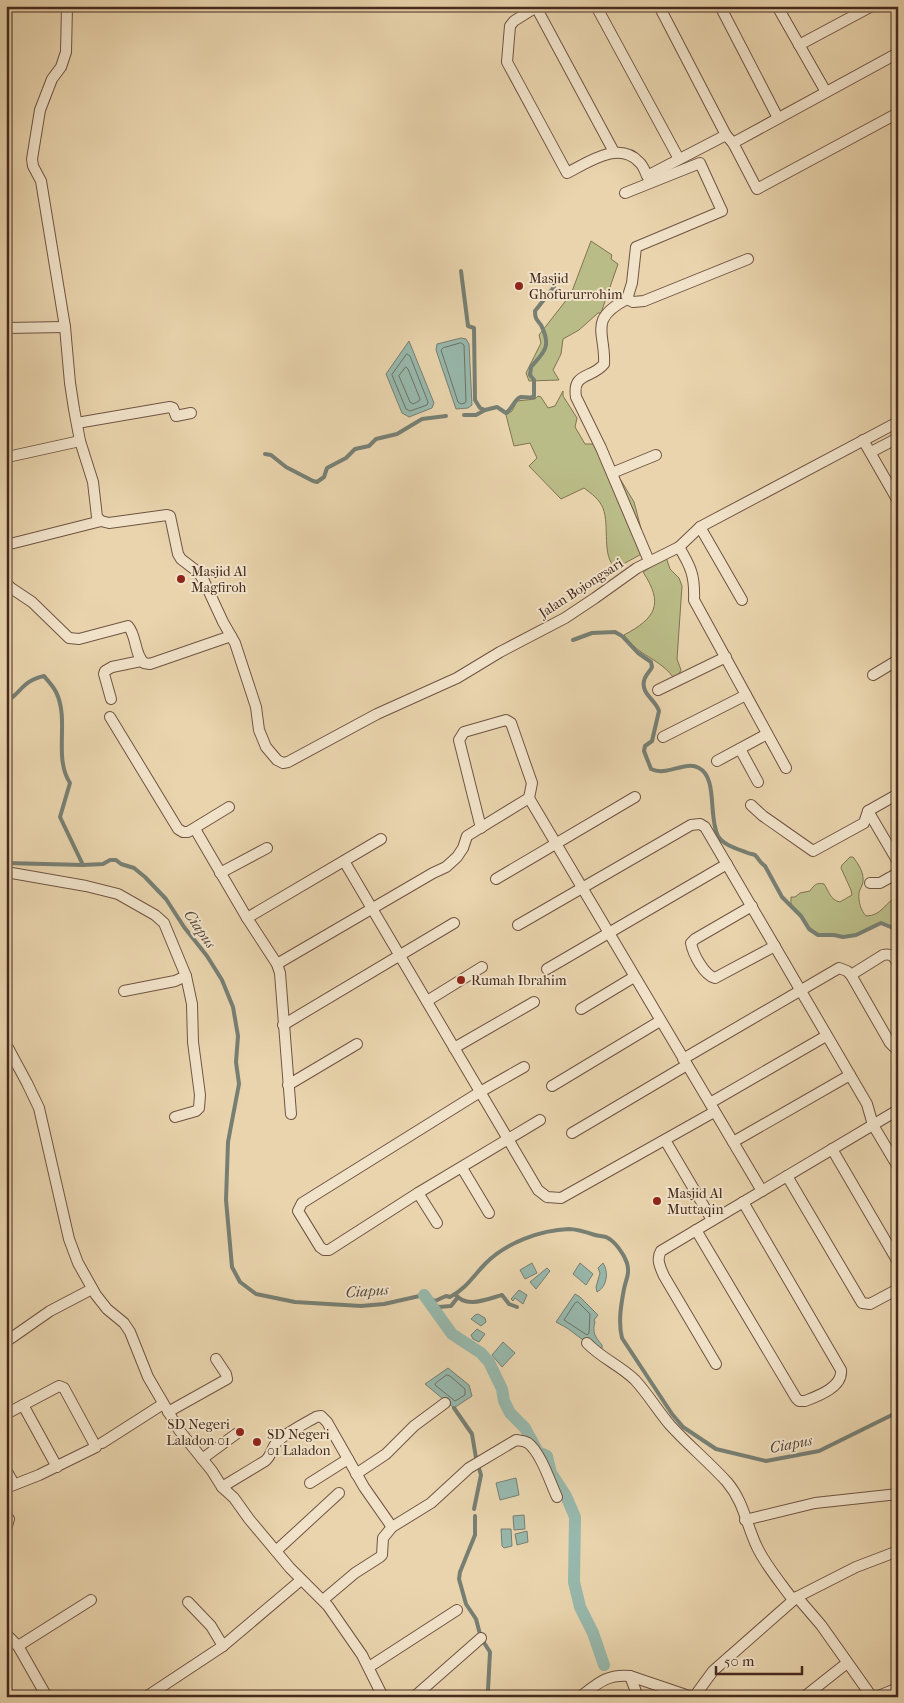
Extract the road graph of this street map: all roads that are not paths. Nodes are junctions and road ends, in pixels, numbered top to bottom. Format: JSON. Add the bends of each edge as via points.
{"nodes":[{"id":1,"x":67,"y":6,"type":"edge"},
{"id":2,"x":596,"y":6,"type":"edge"},
{"id":3,"x":658,"y":6,"type":"edge"},
{"id":4,"x":720,"y":6,"type":"edge"},
{"id":5,"x":777,"y":6,"type":"edge"},
{"id":6,"x":872,"y":6,"type":"edge"},
{"id":7,"x":537,"y":7,"type":"edge"},
{"id":8,"x":799,"y":46,"type":"junction"},
{"id":9,"x":898,"y":53,"type":"edge"},
{"id":10,"x":826,"y":92,"type":"junction"},
{"id":11,"x":898,"y":113,"type":"edge"},
{"id":12,"x":778,"y":118,"type":"junction"},
{"id":13,"x":729,"y":139,"type":"junction"},
{"id":14,"x":614,"y":152,"type":"junction"},
{"id":15,"x":680,"y":159,"type":"junction"},
{"id":16,"x":625,"y":194,"type":"dead end"},
{"id":17,"x":748,"y":259,"type":"dead end"},
{"id":18,"x":627,"y":299,"type":"junction"},
{"id":19,"x":65,"y":327,"type":"junction"},
{"id":20,"x":6,"y":328,"type":"edge"},
{"id":21,"x":191,"y":413,"type":"dead end"},
{"id":22,"x":898,"y":422,"type":"edge"},
{"id":23,"x":77,"y":423,"type":"junction"},
{"id":24,"x":898,"y":438,"type":"edge"},
{"id":25,"x":863,"y":440,"type":"junction"},
{"id":26,"x":80,"y":442,"type":"junction"},
{"id":27,"x":656,"y":455,"type":"dead end"},
{"id":28,"x":12,"y":456,"type":"dead end"},
{"id":29,"x":873,"y":456,"type":"junction"},
{"id":30,"x":612,"y":473,"type":"junction"},
{"id":31,"x":896,"y":495,"type":"edge"},
{"id":32,"x":101,"y":521,"type":"junction"},
{"id":33,"x":700,"y":527,"type":"junction"},
{"id":34,"x":6,"y":545,"type":"edge"},
{"id":35,"x":679,"y":547,"type":"junction"},
{"id":36,"x":649,"y":561,"type":"junction"},
{"id":37,"x":6,"y":583,"type":"edge"},
{"id":38,"x":742,"y":600,"type":"dead end"},
{"id":39,"x":231,"y":636,"type":"junction"},
{"id":40,"x":726,"y":657,"type":"junction"},
{"id":41,"x":898,"y":660,"type":"edge"},
{"id":42,"x":141,"y":661,"type":"junction"},
{"id":43,"x":872,"y":674,"type":"dead end"},
{"id":44,"x":658,"y":690,"type":"dead end"},
{"id":45,"x":746,"y":695,"type":"junction"},
{"id":46,"x":111,"y":699,"type":"dead end"},
{"id":47,"x":110,"y":717,"type":"dead end"},
{"id":48,"x":767,"y":734,"type":"junction"},
{"id":49,"x":663,"y":737,"type":"dead end"},
{"id":50,"x":740,"y":749,"type":"junction"},
{"id":51,"x":717,"y":761,"type":"dead end"},
{"id":52,"x":786,"y":768,"type":"dead end"},
{"id":53,"x":758,"y":782,"type":"dead end"},
{"id":54,"x":898,"y":794,"type":"edge"},
{"id":55,"x":635,"y":797,"type":"dead end"},
{"id":56,"x":529,"y":798,"type":"junction"},
{"id":57,"x":751,"y":805,"type":"dead end"},
{"id":58,"x":230,"y":808,"type":"dead end"},
{"id":59,"x":868,"y":811,"type":"junction"},
{"id":60,"x":864,"y":823,"type":"junction"},
{"id":61,"x":876,"y":826,"type":"junction"},
{"id":62,"x":481,"y":828,"type":"junction"},
{"id":63,"x":195,"y":829,"type":"junction"},
{"id":64,"x":381,"y":839,"type":"dead end"},
{"id":65,"x":556,"y":843,"type":"junction"},
{"id":66,"x":267,"y":848,"type":"dead end"},
{"id":67,"x":344,"y":861,"type":"junction"},
{"id":68,"x":898,"y":862,"type":"edge"},
{"id":69,"x":727,"y":864,"type":"junction"},
{"id":70,"x":6,"y":872,"type":"edge"},
{"id":71,"x":220,"y":873,"type":"junction"},
{"id":72,"x":898,"y":873,"type":"edge"},
{"id":73,"x":496,"y":880,"type":"dead end"},
{"id":74,"x":870,"y":883,"type":"dead end"},
{"id":75,"x":582,"y":887,"type":"junction"},
{"id":76,"x":752,"y":906,"type":"junction"},
{"id":77,"x":371,"y":908,"type":"junction"},
{"id":78,"x":247,"y":918,"type":"junction"},
{"id":79,"x":454,"y":923,"type":"dead end"},
{"id":80,"x":518,"y":925,"type":"dead end"},
{"id":81,"x":609,"y":934,"type":"junction"},
{"id":82,"x":775,"y":946,"type":"junction"},
{"id":83,"x":399,"y":955,"type":"junction"},
{"id":84,"x":277,"y":964,"type":"junction"},
{"id":85,"x":898,"y":964,"type":"edge"},
{"id":86,"x":482,"y":968,"type":"dead end"},
{"id":87,"x":547,"y":969,"type":"dead end"},
{"id":88,"x":851,"y":975,"type":"junction"},
{"id":89,"x":186,"y":976,"type":"junction"},
{"id":90,"x":634,"y":977,"type":"junction"},
{"id":91,"x":800,"y":990,"type":"junction"},
{"id":92,"x":124,"y":991,"type":"dead end"},
{"id":93,"x":427,"y":1001,"type":"junction"},
{"id":94,"x":534,"y":1002,"type":"dead end"},
{"id":95,"x":581,"y":1009,"type":"dead end"},
{"id":96,"x":660,"y":1020,"type":"junction"},
{"id":97,"x":283,"y":1025,"type":"junction"},
{"id":98,"x":826,"y":1036,"type":"junction"},
{"id":99,"x":6,"y":1044,"type":"edge"},
{"id":100,"x":357,"y":1044,"type":"dead end"},
{"id":101,"x":898,"y":1046,"type":"edge"},
{"id":102,"x":454,"y":1048,"type":"junction"},
{"id":103,"x":685,"y":1062,"type":"junction"},
{"id":104,"x":524,"y":1067,"type":"dead end"},
{"id":105,"x":850,"y":1075,"type":"junction"},
{"id":106,"x":288,"y":1085,"type":"junction"},
{"id":107,"x":552,"y":1086,"type":"dead end"},
{"id":108,"x":480,"y":1092,"type":"junction"},
{"id":109,"x":712,"y":1107,"type":"junction"},
{"id":110,"x":898,"y":1110,"type":"edge"},
{"id":111,"x":291,"y":1114,"type":"dead end"},
{"id":112,"x":175,"y":1117,"type":"dead end"},
{"id":113,"x":540,"y":1120,"type":"dead end"},
{"id":114,"x":873,"y":1125,"type":"junction"},
{"id":115,"x":572,"y":1133,"type":"dead end"},
{"id":116,"x":508,"y":1140,"type":"junction"},
{"id":117,"x":665,"y":1140,"type":"junction"},
{"id":118,"x":733,"y":1142,"type":"junction"},
{"id":119,"x":832,"y":1149,"type":"junction"},
{"id":120,"x":898,"y":1167,"type":"edge"},
{"id":121,"x":462,"y":1168,"type":"junction"},
{"id":122,"x":787,"y":1176,"type":"junction"},
{"id":123,"x":762,"y":1191,"type":"junction"},
{"id":124,"x":418,"y":1194,"type":"junction"},
{"id":125,"x":743,"y":1202,"type":"junction"},
{"id":126,"x":489,"y":1213,"type":"dead end"},
{"id":127,"x":712,"y":1220,"type":"junction"},
{"id":128,"x":437,"y":1223,"type":"dead end"},
{"id":129,"x":696,"y":1230,"type":"junction"},
{"id":130,"x":898,"y":1262,"type":"edge"},
{"id":131,"x":92,"y":1288,"type":"junction"},
{"id":132,"x":898,"y":1289,"type":"edge"},
{"id":133,"x":7,"y":1340,"type":"edge"},
{"id":134,"x":587,"y":1343,"type":"dead end"},
{"id":135,"x":216,"y":1359,"type":"dead end"},
{"id":136,"x":716,"y":1364,"type":"dead end"},
{"id":137,"x":445,"y":1403,"type":"dead end"},
{"id":138,"x":23,"y":1405,"type":"junction"},
{"id":139,"x":165,"y":1408,"type":"junction"},
{"id":140,"x":6,"y":1414,"type":"edge"},
{"id":141,"x":236,"y":1434,"type":"dead end"},
{"id":142,"x":102,"y":1443,"type":"dead end"},
{"id":143,"x":202,"y":1459,"type":"junction"},
{"id":144,"x":348,"y":1459,"type":"junction"},
{"id":145,"x":57,"y":1467,"type":"junction"},
{"id":146,"x":6,"y":1470,"type":"edge"},
{"id":147,"x":356,"y":1474,"type":"junction"},
{"id":148,"x":310,"y":1483,"type":"dead end"},
{"id":149,"x":10,"y":1486,"type":"edge"},
{"id":150,"x":222,"y":1487,"type":"junction"},
{"id":151,"x":339,"y":1493,"type":"dead end"},
{"id":152,"x":898,"y":1494,"type":"edge"},
{"id":153,"x":557,"y":1497,"type":"dead end"},
{"id":154,"x":745,"y":1520,"type":"junction"},
{"id":155,"x":392,"y":1527,"type":"junction"},
{"id":156,"x":276,"y":1551,"type":"junction"},
{"id":157,"x":898,"y":1551,"type":"edge"},
{"id":158,"x":301,"y":1580,"type":"junction"},
{"id":159,"x":795,"y":1599,"type":"junction"},
{"id":160,"x":91,"y":1600,"type":"dead end"},
{"id":161,"x":323,"y":1600,"type":"junction"},
{"id":162,"x":188,"y":1602,"type":"dead end"},
{"id":163,"x":457,"y":1610,"type":"dead end"},
{"id":164,"x":6,"y":1634,"type":"edge"},
{"id":165,"x":481,"y":1638,"type":"dead end"},
{"id":166,"x":18,"y":1646,"type":"junction"},
{"id":167,"x":224,"y":1646,"type":"junction"},
{"id":168,"x":847,"y":1663,"type":"junction"},
{"id":169,"x":369,"y":1667,"type":"junction"},
{"id":170,"x":630,"y":1676,"type":"junction"},
{"id":171,"x":898,"y":1688,"type":"edge"},
{"id":172,"x":47,"y":1697,"type":"edge"},
{"id":173,"x":146,"y":1697,"type":"edge"},
{"id":174,"x":383,"y":1697,"type":"edge"},
{"id":175,"x":414,"y":1697,"type":"edge"},
{"id":176,"x":580,"y":1697,"type":"edge"},
{"id":177,"x":638,"y":1697,"type":"edge"},
{"id":178,"x":693,"y":1697,"type":"edge"},
{"id":179,"x":804,"y":1697,"type":"edge"},
{"id":180,"x":872,"y":1697,"type":"edge"},
{"id":181,"x":876,"y":1697,"type":"edge"}],
"edges":[{"from":1,"to":19,"type":"street","via":[[66,52],[40,110],[32,159],[32,166],[41,181]]},
{"from":2,"to":15,"type":"street"},
{"from":3,"to":13,"type":"street"},
{"from":4,"to":12,"type":"street"},
{"from":5,"to":8,"type":"street"},
{"from":6,"to":8,"type":"street"},
{"from":7,"to":14,"type":"street"},
{"from":7,"to":14,"type":"street","via":[[514,20],[510,26],[507,62],[567,173]]},
{"from":8,"to":10,"type":"street"},
{"from":9,"to":10,"type":"street"},
{"from":10,"to":12,"type":"street"},
{"from":11,"to":13,"type":"street","via":[[757,189]]},
{"from":12,"to":13,"type":"street"},
{"from":13,"to":15,"type":"street"},
{"from":14,"to":15,"type":"street","via":[[626,154],[639,162],[647,176]]},
{"from":16,"to":18,"type":"street","via":[[700,163],[722,210],[636,247]]},
{"from":17,"to":18,"type":"street","via":[[644,301]]},
{"from":18,"to":30,"type":"street","via":[[604,317],[600,327],[604,364],[580,379],[575,388]]},
{"from":19,"to":20,"type":"street"},
{"from":19,"to":23,"type":"street"},
{"from":21,"to":23,"type":"street","via":[[177,416],[170,407]]},
{"from":22,"to":25,"type":"street","name":"Jalan Bojongsari"},
{"from":23,"to":26,"type":"street"},
{"from":24,"to":29,"type":"street"},
{"from":25,"to":29,"type":"street"},
{"from":25,"to":33,"type":"street","name":"Jalan Bojongsari"},
{"from":26,"to":28,"type":"street"},
{"from":26,"to":32,"type":"street","via":[[93,482],[96,512]]},
{"from":27,"to":30,"type":"street"},
{"from":29,"to":31,"type":"street"},
{"from":30,"to":36,"type":"street"},
{"from":32,"to":34,"type":"street"},
{"from":32,"to":39,"type":"street","via":[[170,516],[178,554],[198,572]]},
{"from":33,"to":35,"type":"street","name":"Jalan Bojongsari"},
{"from":33,"to":38,"type":"street"},
{"from":35,"to":36,"type":"street","name":"Jalan Bojongsari"},
{"from":35,"to":40,"type":"street","via":[[695,582],[694,600]]},
{"from":36,"to":39,"type":"street","name":"Jalan Bojongsari","via":[[577,610],[457,678],[383,711],[288,762],[280,762],[266,747]]},
{"from":37,"to":42,"type":"street","via":[[32,602],[69,638],[79,639],[128,626]]},
{"from":39,"to":42,"type":"street","via":[[150,664]]},
{"from":40,"to":44,"type":"street"},
{"from":40,"to":45,"type":"street"},
{"from":41,"to":43,"type":"street"},
{"from":42,"to":46,"type":"street","via":[[105,671]]},
{"from":45,"to":48,"type":"street"},
{"from":45,"to":49,"type":"street"},
{"from":47,"to":63,"type":"street","via":[[178,829],[183,832]]},
{"from":48,"to":50,"type":"street"},
{"from":48,"to":52,"type":"street"},
{"from":50,"to":51,"type":"street"},
{"from":50,"to":53,"type":"street"},
{"from":54,"to":59,"type":"street"},
{"from":55,"to":65,"type":"street"},
{"from":56,"to":62,"type":"street"},
{"from":56,"to":62,"type":"street","via":[[532,782],[511,723],[506,720],[464,732],[460,740]]},
{"from":56,"to":65,"type":"street"},
{"from":57,"to":60,"type":"street","via":[[813,851]]},
{"from":58,"to":63,"type":"street"},
{"from":59,"to":60,"type":"street"},
{"from":59,"to":61,"type":"street"},
{"from":60,"to":61,"type":"street"},
{"from":61,"to":68,"type":"street"},
{"from":62,"to":77,"type":"street","via":[[467,836],[460,853],[446,867]]},
{"from":63,"to":71,"type":"street"},
{"from":64,"to":67,"type":"street"},
{"from":65,"to":73,"type":"street"},
{"from":65,"to":75,"type":"street"},
{"from":66,"to":71,"type":"street"},
{"from":67,"to":77,"type":"street"},
{"from":67,"to":78,"type":"street"},
{"from":69,"to":75,"type":"street","via":[[705,827],[691,825]]},
{"from":69,"to":76,"type":"street"},
{"from":69,"to":81,"type":"street"},
{"from":70,"to":89,"type":"street","via":[[118,894],[155,915],[164,923]]},
{"from":71,"to":78,"type":"street"},
{"from":72,"to":74,"type":"street","via":[[880,883]]},
{"from":75,"to":80,"type":"street"},
{"from":75,"to":81,"type":"street"},
{"from":76,"to":82,"type":"street"},
{"from":76,"to":82,"type":"street","via":[[695,939],[691,943],[694,952],[706,972],[715,978]]},
{"from":77,"to":83,"type":"street"},
{"from":77,"to":84,"type":"street"},
{"from":78,"to":84,"type":"street"},
{"from":79,"to":83,"type":"street"},
{"from":81,"to":87,"type":"street"},
{"from":81,"to":90,"type":"street"},
{"from":82,"to":91,"type":"street"},
{"from":83,"to":93,"type":"street"},
{"from":83,"to":97,"type":"street"},
{"from":84,"to":97,"type":"street"},
{"from":85,"to":88,"type":"street","via":[[888,954]]},
{"from":86,"to":93,"type":"street"},
{"from":88,"to":91,"type":"street","via":[[839,968]]},
{"from":88,"to":101,"type":"street","via":[[890,1043]]},
{"from":89,"to":92,"type":"street"},
{"from":89,"to":112,"type":"street","via":[[192,1004],[200,1102],[196,1111]]},
{"from":90,"to":95,"type":"street"},
{"from":90,"to":96,"type":"street"},
{"from":91,"to":98,"type":"street"},
{"from":91,"to":103,"type":"street"},
{"from":93,"to":102,"type":"street"},
{"from":94,"to":102,"type":"street"},
{"from":96,"to":103,"type":"street"},
{"from":96,"to":107,"type":"street"},
{"from":97,"to":106,"type":"street"},
{"from":98,"to":105,"type":"street"},
{"from":98,"to":109,"type":"street"},
{"from":99,"to":131,"type":"street","via":[[39,1108],[69,1240]]},
{"from":100,"to":106,"type":"street"},
{"from":102,"to":108,"type":"street"},
{"from":103,"to":109,"type":"street"},
{"from":103,"to":115,"type":"street"},
{"from":104,"to":108,"type":"street"},
{"from":105,"to":114,"type":"street","via":[[867,1104]]},
{"from":105,"to":118,"type":"street"},
{"from":106,"to":111,"type":"street"},
{"from":108,"to":116,"type":"street"},
{"from":108,"to":124,"type":"street","via":[[302,1203],[298,1211],[320,1247],[327,1250]]},
{"from":109,"to":117,"type":"street"},
{"from":109,"to":118,"type":"street"},
{"from":110,"to":114,"type":"street"},
{"from":113,"to":116,"type":"street"},
{"from":114,"to":119,"type":"street"},
{"from":114,"to":120,"type":"street"},
{"from":116,"to":117,"type":"street","via":[[538,1190],[548,1197],[561,1198]]},
{"from":116,"to":121,"type":"street"},
{"from":117,"to":127,"type":"street"},
{"from":118,"to":123,"type":"street"},
{"from":119,"to":122,"type":"street"},
{"from":119,"to":130,"type":"street"},
{"from":121,"to":124,"type":"street"},
{"from":121,"to":126,"type":"street"},
{"from":122,"to":123,"type":"street"},
{"from":122,"to":132,"type":"street","via":[[862,1303],[870,1304]]},
{"from":123,"to":125,"type":"street"},
{"from":124,"to":128,"type":"street"},
{"from":125,"to":127,"type":"street"},
{"from":125,"to":129,"type":"street","via":[[841,1370],[842,1376],[836,1384],[805,1401],[796,1398]]},
{"from":127,"to":129,"type":"street"},
{"from":129,"to":136,"type":"street","via":[[661,1251],[659,1262]]},
{"from":131,"to":133,"type":"street"},
{"from":131,"to":139,"type":"street","via":[[101,1303],[130,1332],[145,1372]]},
{"from":134,"to":154,"type":"street","via":[[636,1382],[663,1417],[727,1483],[741,1503]]},
{"from":135,"to":139,"type":"street","via":[[228,1379]]},
{"from":137,"to":147,"type":"street","via":[[414,1426],[386,1454]]},
{"from":138,"to":140,"type":"street"},
{"from":138,"to":145,"type":"street"},
{"from":138,"to":145,"type":"street","via":[[59,1386],[64,1388],[96,1447]]},
{"from":139,"to":142,"type":"street"},
{"from":139,"to":143,"type":"street"},
{"from":141,"to":143,"type":"street"},
{"from":143,"to":150,"type":"street"},
{"from":144,"to":147,"type":"street"},
{"from":144,"to":148,"type":"street"},
{"from":144,"to":150,"type":"street","via":[[320,1416],[277,1442],[265,1461]]},
{"from":145,"to":149,"type":"street"},
{"from":146,"to":149,"type":"street"},
{"from":147,"to":155,"type":"street"},
{"from":150,"to":156,"type":"street"},
{"from":151,"to":156,"type":"street"},
{"from":152,"to":154,"type":"street","via":[[815,1503]]},
{"from":153,"to":155,"type":"street","via":[[532,1447],[516,1440],[469,1468],[431,1503]]},
{"from":154,"to":159,"type":"street","via":[[764,1559]]},
{"from":155,"to":161,"type":"street","via":[[383,1538],[382,1555]]},
{"from":156,"to":158,"type":"street"},
{"from":157,"to":159,"type":"street","via":[[856,1567]]},
{"from":158,"to":161,"type":"street"},
{"from":158,"to":167,"type":"street"},
{"from":159,"to":168,"type":"street","via":[[821,1624]]},
{"from":159,"to":178,"type":"street","via":[[713,1671]]},
{"from":160,"to":166,"type":"street"},
{"from":161,"to":169,"type":"street"},
{"from":162,"to":167,"type":"street","via":[[211,1626]]},
{"from":163,"to":169,"type":"street"},
{"from":164,"to":166,"type":"street"},
{"from":165,"to":175,"type":"street"},
{"from":166,"to":172,"type":"street"},
{"from":167,"to":173,"type":"street"},
{"from":168,"to":179,"type":"street"},
{"from":168,"to":180,"type":"street"},
{"from":169,"to":174,"type":"street"},
{"from":170,"to":176,"type":"street","via":[[612,1676]]},
{"from":170,"to":177,"type":"street"},
{"from":170,"to":178,"type":"street"},
{"from":171,"to":181,"type":"street"}]}
